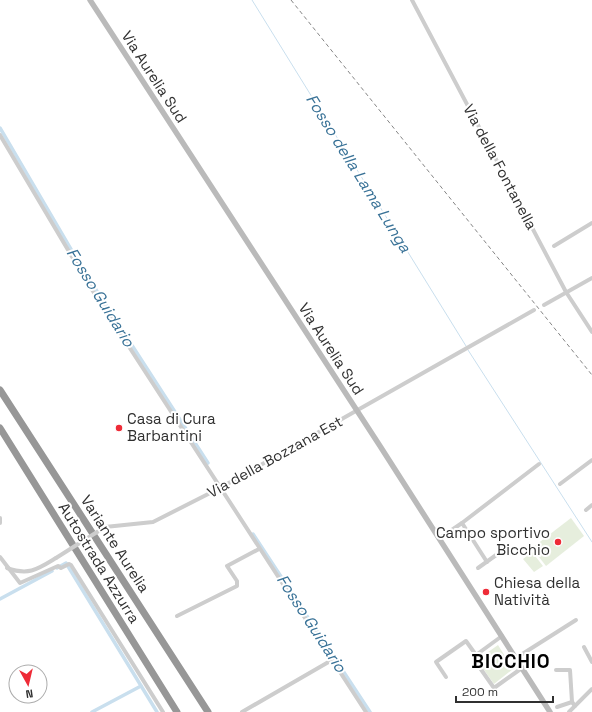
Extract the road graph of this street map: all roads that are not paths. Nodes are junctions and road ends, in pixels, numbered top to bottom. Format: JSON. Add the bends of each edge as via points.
{"nodes":[{"id":1,"x":90,"y":0,"type":"edge"},
{"id":2,"x":412,"y":0,"type":"edge"},
{"id":3,"x":0,"y":135,"type":"edge"},
{"id":4,"x":592,"y":223,"type":"edge"},
{"id":5,"x":554,"y":246,"type":"dead end"},
{"id":6,"x":592,"y":278,"type":"edge"},
{"id":7,"x":566,"y":292,"type":"junction"},
{"id":8,"x":544,"y":305,"type":"dead end"},
{"id":9,"x":534,"y":310,"type":"dead end"},
{"id":10,"x":592,"y":332,"type":"edge"},
{"id":11,"x":0,"y":390,"type":"edge"},
{"id":12,"x":0,"y":397,"type":"edge"},
{"id":13,"x":358,"y":411,"type":"junction"},
{"id":14,"x":0,"y":428,"type":"edge"},
{"id":15,"x":0,"y":437,"type":"edge"},
{"id":16,"x":592,"y":460,"type":"edge"},
{"id":17,"x":539,"y":464,"type":"dead end"},
{"id":18,"x":560,"y":484,"type":"dead end"},
{"id":19,"x":220,"y":488,"type":"junction"},
{"id":20,"x":592,"y":505,"type":"edge"},
{"id":21,"x":586,"y":510,"type":"dead end"},
{"id":22,"x":0,"y":518,"type":"edge"},
{"id":23,"x":0,"y":523,"type":"edge"},
{"id":24,"x":462,"y":523,"type":"junction"},
{"id":25,"x":440,"y":538,"type":"junction"},
{"id":26,"x":259,"y":549,"type":"junction"},
{"id":27,"x":499,"y":553,"type":"dead end"},
{"id":28,"x":0,"y":557,"type":"edge"},
{"id":29,"x":487,"y":562,"type":"junction"},
{"id":30,"x":7,"y":568,"type":"junction"},
{"id":31,"x":478,"y":568,"type":"dead end"},
{"id":32,"x":177,"y":616,"type":"dead end"},
{"id":33,"x":576,"y":620,"type":"dead end"},
{"id":34,"x":502,"y":636,"type":"junction"},
{"id":35,"x":584,"y":647,"type":"dead end"},
{"id":36,"x":516,"y":658,"type":"junction"},
{"id":37,"x":332,"y":660,"type":"junction"},
{"id":38,"x":592,"y":662,"type":"edge"},
{"id":39,"x":480,"y":668,"type":"dead end"},
{"id":40,"x":522,"y":668,"type":"junction"},
{"id":41,"x":556,"y":670,"type":"dead end"},
{"id":42,"x":446,"y":676,"type":"dead end"},
{"id":43,"x":592,"y":689,"type":"edge"},
{"id":44,"x":574,"y":704,"type":"junction"},
{"id":45,"x":557,"y":707,"type":"dead end"},
{"id":46,"x":163,"y":712,"type":"edge"},
{"id":47,"x":171,"y":712,"type":"edge"},
{"id":48,"x":177,"y":712,"type":"edge"},
{"id":49,"x":204,"y":712,"type":"edge"},
{"id":50,"x":208,"y":712,"type":"edge"},
{"id":51,"x":242,"y":712,"type":"edge"},
{"id":52,"x":366,"y":712,"type":"edge"},
{"id":53,"x":550,"y":712,"type":"edge"},
{"id":54,"x":569,"y":712,"type":"edge"}],
"edges":[{"from":1,"to":13,"type":"main road","name":"Via Aurelia Sud"},
{"from":2,"to":7,"type":"street","name":"Via della Fontanella"},
{"from":3,"to":19,"type":"street","via":[[87,282]]},
{"from":4,"to":5,"type":"street"},
{"from":6,"to":7,"type":"street"},
{"from":7,"to":8,"type":"street"},
{"from":7,"to":10,"type":"street","name":"Via della Fontanella"},
{"from":9,"to":13,"type":"street","name":"Via della Bozzana Est"},
{"from":11,"to":50,"type":"highway","name":"Variante Aurelia"},
{"from":12,"to":49,"type":"highway","name":"Variante Aurelia"},
{"from":13,"to":19,"type":"street","name":"Via della Bozzana Est"},
{"from":13,"to":25,"type":"main road","name":"Via Aurelia Sud"},
{"from":14,"to":48,"type":"highway","name":"Autostrada Azzurra"},
{"from":15,"to":47,"type":"highway","name":"Autostrada Azzurra"},
{"from":16,"to":18,"type":"street"},
{"from":17,"to":24,"type":"street"},
{"from":19,"to":26,"type":"street"},
{"from":19,"to":30,"type":"street","name":"Via della Bozzana Est","bridge":true,"via":[[153,522],[106,527],[32,572],[18,572]]},
{"from":20,"to":21,"type":"street"},
{"from":22,"to":23,"type":"street"},
{"from":24,"to":25,"type":"street"},
{"from":24,"to":29,"type":"street"},
{"from":25,"to":34,"type":"main road","name":"Via Aurelia Sud"},
{"from":26,"to":32,"type":"street","via":[[227,566],[237,586]]},
{"from":26,"to":37,"type":"street"},
{"from":27,"to":29,"type":"street"},
{"from":28,"to":30,"type":"street"},
{"from":29,"to":31,"type":"street"},
{"from":30,"to":46,"type":"street","via":[[20,583],[59,567],[68,565],[73,568]]},
{"from":33,"to":36,"type":"street"},
{"from":34,"to":36,"type":"main road","name":"Via Aurelia Sud"},
{"from":34,"to":42,"type":"street","via":[[476,655],[466,640],[436,662]]},
{"from":35,"to":38,"type":"street"},
{"from":36,"to":40,"type":"main road","name":"Via Aurelia Sud"},
{"from":37,"to":51,"type":"street"},
{"from":37,"to":52,"type":"street"},
{"from":39,"to":40,"type":"street","via":[[494,688]]},
{"from":40,"to":53,"type":"main road","name":"Via Aurelia Sud"},
{"from":41,"to":44,"type":"street","via":[[566,669],[572,673]]},
{"from":43,"to":44,"type":"street"},
{"from":44,"to":45,"type":"street"},
{"from":44,"to":54,"type":"street"}]}
